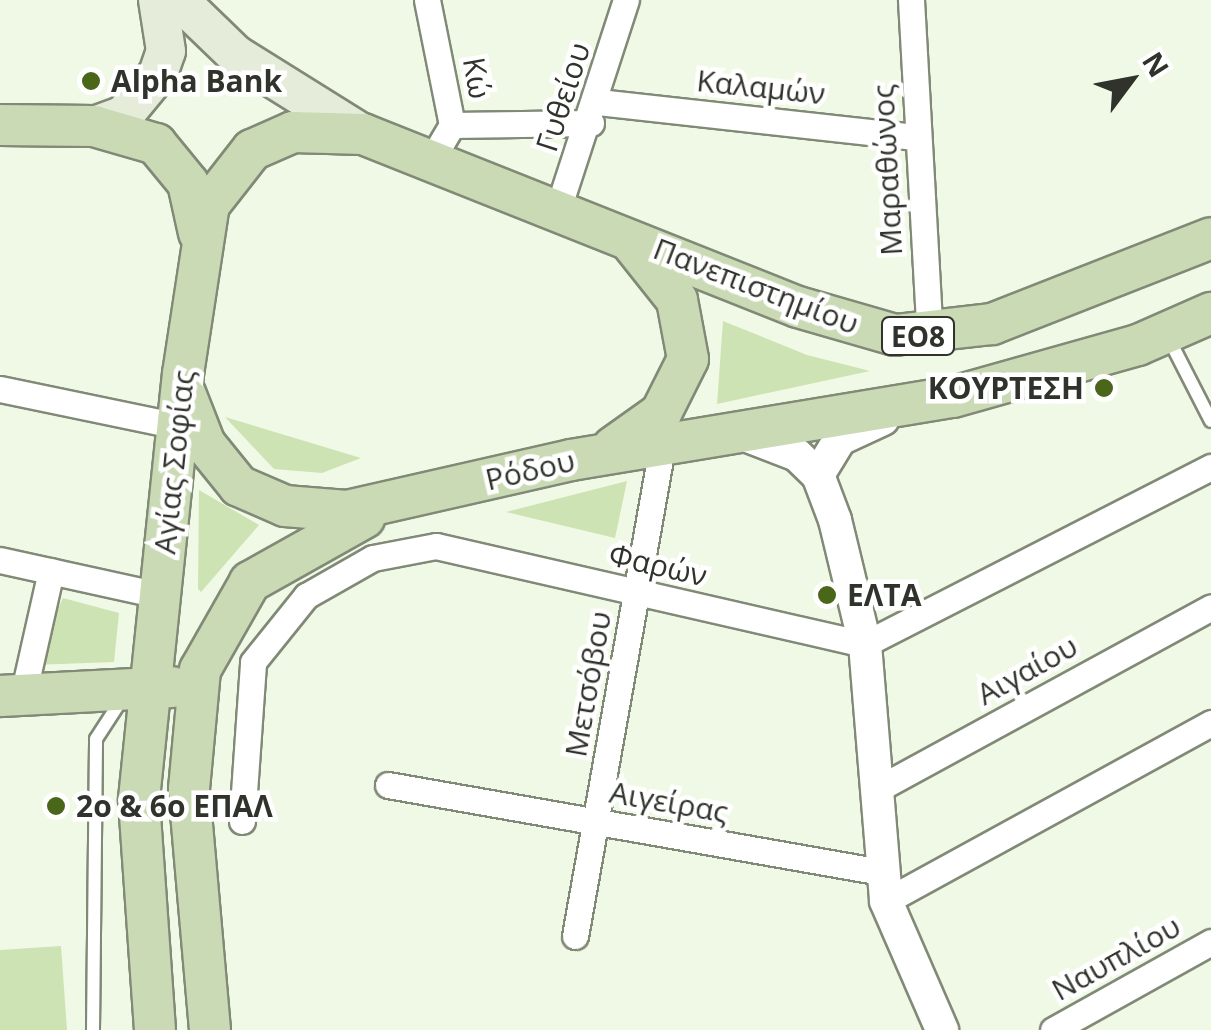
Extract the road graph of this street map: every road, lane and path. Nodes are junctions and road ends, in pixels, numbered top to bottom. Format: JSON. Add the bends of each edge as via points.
{"nodes":[{"id":1,"x":158,"y":0,"type":"edge"},
{"id":2,"x":180,"y":0,"type":"edge"},
{"id":3,"x":427,"y":0,"type":"edge"},
{"id":4,"x":626,"y":0,"type":"edge"},
{"id":5,"x":910,"y":0,"type":"edge"},
{"id":6,"x":595,"y":113,"type":"junction"},
{"id":7,"x":0,"y":124,"type":"edge"},
{"id":8,"x":452,"y":125,"type":"junction"},
{"id":9,"x":94,"y":126,"type":"junction"},
{"id":10,"x":362,"y":134,"type":"junction"},
{"id":11,"x":917,"y":138,"type":"junction"},
{"id":12,"x":430,"y":162,"type":"junction"},
{"id":13,"x":557,"y":212,"type":"junction"},
{"id":14,"x":200,"y":236,"type":"junction"},
{"id":15,"x":625,"y":236,"type":"junction"},
{"id":16,"x":1211,"y":238,"type":"edge"},
{"id":17,"x":1211,"y":313,"type":"edge"},
{"id":18,"x":1167,"y":334,"type":"junction"},
{"id":19,"x":930,"y":336,"type":"junction"},
{"id":20,"x":183,"y":374,"type":"junction"},
{"id":21,"x":0,"y":389,"type":"edge"},
{"id":22,"x":953,"y":397,"type":"junction"},
{"id":23,"x":1211,"y":421,"type":"edge"},
{"id":24,"x":178,"y":426,"type":"junction"},
{"id":25,"x":730,"y":430,"type":"junction"},
{"id":26,"x":663,"y":444,"type":"junction"},
{"id":27,"x":571,"y":460,"type":"junction"},
{"id":28,"x":1211,"y":467,"type":"edge"},
{"id":29,"x":818,"y":475,"type":"junction"},
{"id":30,"x":394,"y":506,"type":"junction"},
{"id":31,"x":0,"y":560,"type":"edge"},
{"id":32,"x":51,"y":571,"type":"junction"},
{"id":33,"x":638,"y":594,"type":"junction"},
{"id":34,"x":159,"y":595,"type":"junction"},
{"id":35,"x":1211,"y":607,"type":"edge"},
{"id":36,"x":865,"y":644,"type":"junction"},
{"id":37,"x":246,"y":683,"type":"junction"},
{"id":38,"x":196,"y":685,"type":"junction"},
{"id":39,"x":139,"y":689,"type":"junction"},
{"id":40,"x":11,"y":695,"type":"edge"},
{"id":41,"x":1211,"y":724,"type":"edge"},
{"id":42,"x":388,"y":785,"type":"dead end"},
{"id":43,"x":874,"y":791,"type":"junction"},
{"id":44,"x":242,"y":821,"type":"dead end"},
{"id":45,"x":596,"y":822,"type":"junction"},
{"id":46,"x":883,"y":886,"type":"junction"},
{"id":47,"x":575,"y":936,"type":"dead end"},
{"id":48,"x":1211,"y":942,"type":"edge"},
{"id":49,"x":93,"y":1030,"type":"edge"},
{"id":50,"x":155,"y":1030,"type":"edge"},
{"id":51,"x":210,"y":1030,"type":"edge"},
{"id":52,"x":942,"y":1030,"type":"edge"},
{"id":53,"x":1054,"y":1030,"type":"edge"}],
"edges":[{"from":1,"to":9,"type":"main road","via":[[166,51],[158,74],[124,115]]},
{"from":2,"to":10,"type":"main road","via":[[236,55]]},
{"from":3,"to":8,"type":"street","name":"Κώ"},
{"from":4,"to":6,"type":"street","name":"Γυθείου"},
{"from":5,"to":11,"type":"street","name":"Μαραθώνος"},
{"from":6,"to":8,"type":"street","name":"Καλαμών"},
{"from":6,"to":11,"type":"street","name":"Καλαμών"},
{"from":6,"to":13,"type":"street","name":"Γυθείου"},
{"from":7,"to":9,"type":"main road","number":"ΕΟ8"},
{"from":8,"to":12,"type":"street","name":"Κώ"},
{"from":9,"to":14,"type":"main road","number":"ΕΟ8","via":[[129,131],[170,156],[194,195]]},
{"from":10,"to":12,"type":"main road","name":"Πανεπιστημίου","number":"ΕΟ8"},
{"from":10,"to":14,"type":"main road","number":"ΕΟ8","via":[[293,132],[265,142],[220,182]]},
{"from":11,"to":19,"type":"street","name":"Μαραθώνος"},
{"from":12,"to":13,"type":"main road","name":"Πανεπιστημίου","number":"ΕΟ8"},
{"from":13,"to":15,"type":"main road","name":"Πανεπιστημίου","number":"ΕΟ8"},
{"from":14,"to":20,"type":"main road","name":"Αγίας Σοφίας","number":"ΕΟ8"},
{"from":15,"to":19,"type":"main road","name":"Πανεπιστημίου","number":"ΕΟ8","via":[[830,318]]},
{"from":15,"to":27,"type":"main road","number":"ΕΟ8","via":[[677,300],[689,340],[685,373],[644,429]]},
{"from":16,"to":19,"type":"main road","name":"Πανεπιστημίου","number":"ΕΟ8","via":[[1042,307]]},
{"from":17,"to":18,"type":"main road","number":"ΕΟ8"},
{"from":18,"to":22,"type":"main road","number":"ΕΟ8"},
{"from":18,"to":23,"type":"lane"},
{"from":20,"to":24,"type":"main road","name":"Αγίας Σοφίας","number":"ΕΟ8"},
{"from":20,"to":30,"type":"main road","name":"Ρόδου","number":"ΕΟ8","via":[[196,428],[249,492],[319,510]]},
{"from":21,"to":24,"type":"street"},
{"from":22,"to":25,"type":"main road","name":"Ρόδου","number":"ΕΟ8"},
{"from":22,"to":29,"type":"street","via":[[852,430]]},
{"from":24,"to":34,"type":"main road","name":"Αγίας Σοφίας","number":"ΕΟ8"},
{"from":25,"to":26,"type":"main road","name":"Ρόδου","number":"ΕΟ8"},
{"from":25,"to":29,"type":"street","via":[[797,455]]},
{"from":26,"to":27,"type":"main road","name":"Ρόδου","number":"ΕΟ8"},
{"from":26,"to":33,"type":"street","name":"Μετσόβου"},
{"from":27,"to":30,"type":"main road","name":"Ρόδου","number":"ΕΟ8"},
{"from":28,"to":36,"type":"street"},
{"from":29,"to":36,"type":"street"},
{"from":30,"to":38,"type":"main road","via":[[306,543],[250,582],[216,628]]},
{"from":31,"to":32,"type":"street"},
{"from":32,"to":34,"type":"street"},
{"from":32,"to":40,"type":"street"},
{"from":33,"to":36,"type":"street","name":"Φαρών"},
{"from":33,"to":37,"type":"street","name":"Φαρών","via":[[436,546],[396,551],[306,596],[270,635]]},
{"from":33,"to":45,"type":"street","name":"Μετσόβου"},
{"from":34,"to":39,"type":"main road","name":"Αγίας Σοφίας","number":"ΕΟ8"},
{"from":35,"to":43,"type":"street","name":"Αιγαίου"},
{"from":36,"to":43,"type":"street"},
{"from":37,"to":38,"type":"street"},
{"from":37,"to":44,"type":"street","name":"Φαρών"},
{"from":38,"to":39,"type":"main road"},
{"from":38,"to":51,"type":"main road","via":[[189,790]]},
{"from":39,"to":40,"type":"main road"},
{"from":39,"to":49,"type":"lane","via":[[96,739]]},
{"from":39,"to":50,"type":"main road","name":"Αγίας Σοφίας","via":[[139,864]]},
{"from":41,"to":46,"type":"street"},
{"from":42,"to":45,"type":"street","name":"Αιγείρας"},
{"from":43,"to":46,"type":"street"},
{"from":45,"to":46,"type":"street","name":"Αιγείρας"},
{"from":45,"to":47,"type":"street","name":"Μετσόβου"},
{"from":46,"to":52,"type":"street"},
{"from":48,"to":53,"type":"street","name":"Ναυπλίου"}]}
